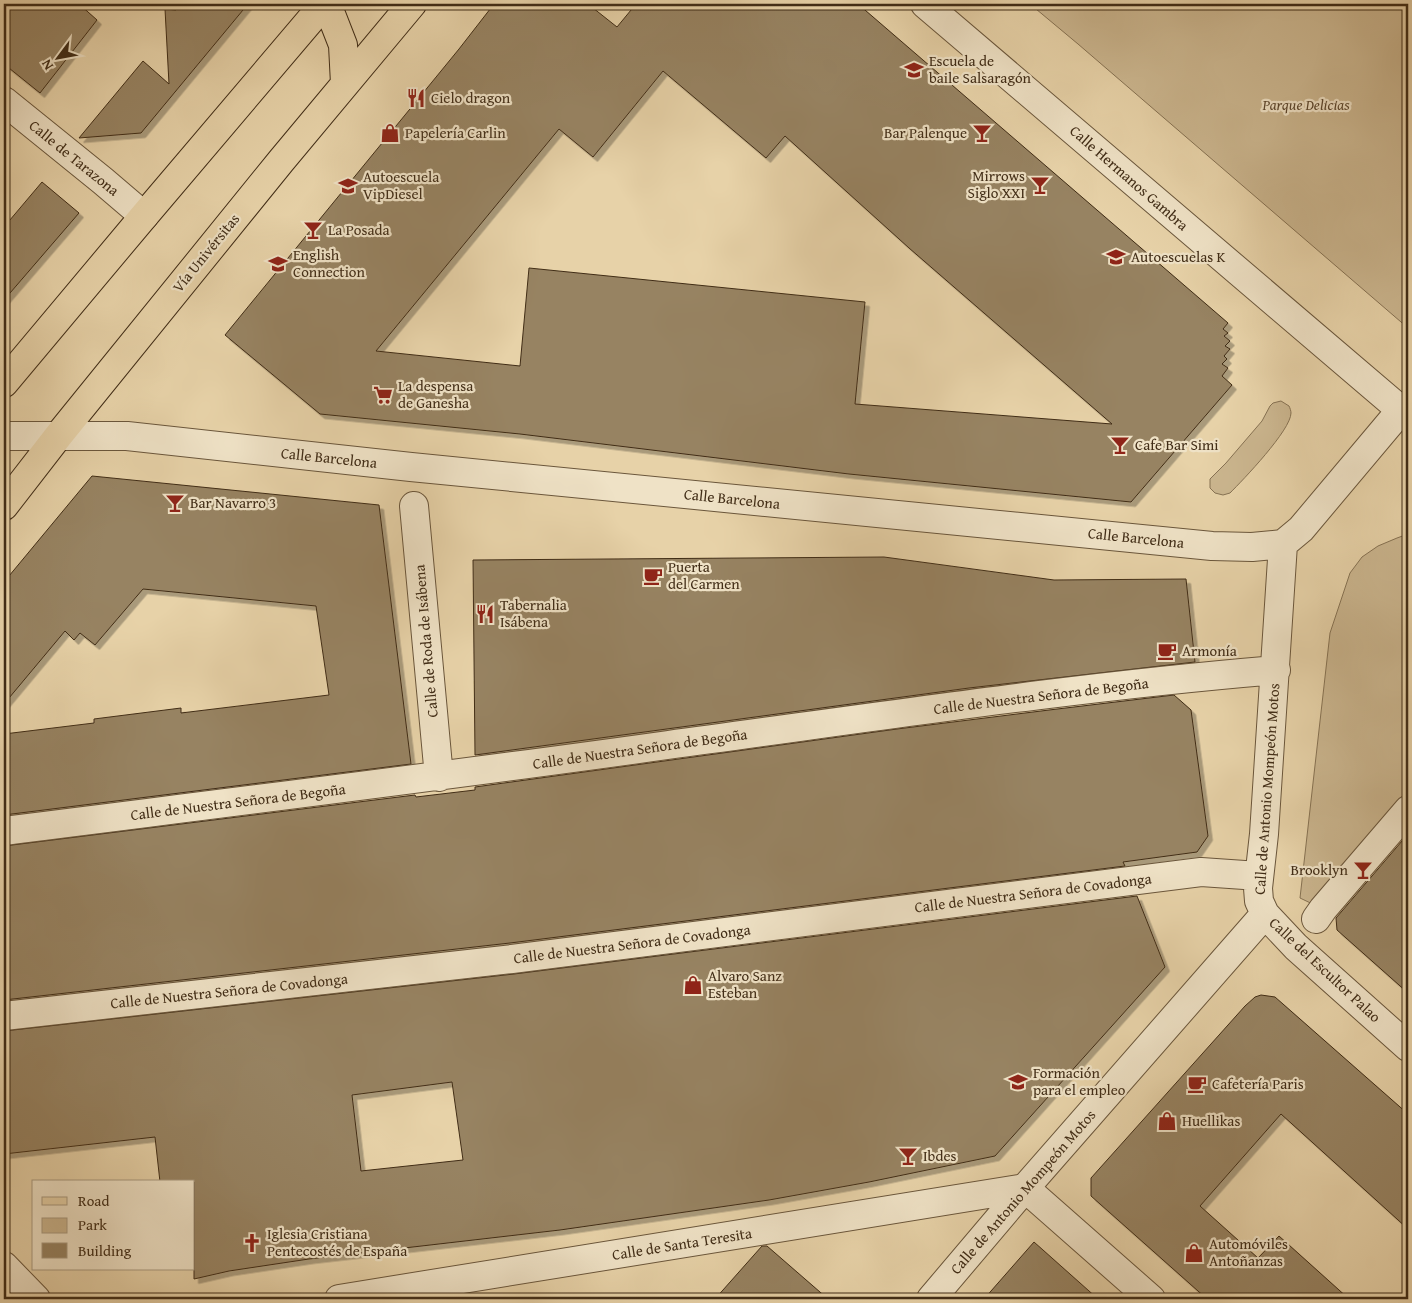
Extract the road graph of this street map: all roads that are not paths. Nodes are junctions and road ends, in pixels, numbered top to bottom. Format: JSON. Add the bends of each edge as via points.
{"nodes":[{"id":1,"x":325,"y":4,"type":"edge"},
{"id":2,"x":412,"y":4,"type":"edge"},
{"id":3,"x":925,"y":4,"type":"edge"},
{"id":4,"x":345,"y":84,"type":"junction"},
{"id":5,"x":4,"y":101,"type":"edge"},
{"id":6,"x":144,"y":216,"type":"junction"},
{"id":7,"x":4,"y":383,"type":"edge"},
{"id":8,"x":1404,"y":413,"type":"edge"},
{"id":9,"x":59,"y":435,"type":"junction"},
{"id":10,"x":4,"y":436,"type":"edge"},
{"id":11,"x":4,"y":506,"type":"edge"},
{"id":12,"x":414,"y":506,"type":"dead end"},
{"id":13,"x":1284,"y":544,"type":"junction"},
{"id":14,"x":1276,"y":670,"type":"junction"},
{"id":15,"x":439,"y":777,"type":"junction"},
{"id":16,"x":1408,"y":810,"type":"edge"},
{"id":17,"x":4,"y":831,"type":"edge"},
{"id":18,"x":1259,"y":876,"type":"junction"},
{"id":19,"x":1264,"y":914,"type":"junction"},
{"id":20,"x":1316,"y":919,"type":"dead end"},
{"id":21,"x":4,"y":1016,"type":"edge"},
{"id":22,"x":1408,"y":1046,"type":"edge"},
{"id":23,"x":1025,"y":1188,"type":"junction"},
{"id":24,"x":4,"y":1266,"type":"edge"},
{"id":25,"x":36,"y":1299,"type":"edge"},
{"id":26,"x":339,"y":1299,"type":"edge"},
{"id":27,"x":932,"y":1299,"type":"edge"},
{"id":28,"x":1151,"y":1299,"type":"edge"}],
"edges":[{"from":1,"to":4,"type":"main road","via":[[343,46]]},
{"from":1,"to":6,"type":"main road"},
{"from":2,"to":4,"type":"main road","name":"Vía Univérsitas"},
{"from":3,"to":8,"type":"street","name":"Calle Hermanos Gambra"},
{"from":4,"to":9,"type":"main road","name":"Vía Univérsitas"},
{"from":5,"to":6,"type":"street","name":"Calle de Tarazona"},
{"from":6,"to":7,"type":"main road"},
{"from":8,"to":13,"type":"street","via":[[1302,529]]},
{"from":9,"to":10,"type":"street","name":"Calle Barcelona"},
{"from":9,"to":11,"type":"main road","name":"Vía Univérsitas"},
{"from":9,"to":13,"type":"street","name":"Calle Barcelona","via":[[127,436],[411,468],[1202,545],[1252,548]]},
{"from":12,"to":15,"type":"street","name":"Calle de Roda de Isábena"},
{"from":13,"to":14,"type":"street","name":"Calle de Antonio Mompeón Motos"},
{"from":14,"to":15,"type":"street","name":"Calle de Nuestra Señora de Begoña","via":[[989,702]]},
{"from":14,"to":18,"type":"street","name":"Calle de Antonio Mompeón Motos"},
{"from":15,"to":17,"type":"street","name":"Calle de Nuestra Señora de Begoña"},
{"from":16,"to":20,"type":"street"},
{"from":18,"to":19,"type":"street","name":"Calle de Antonio Mompeón Motos","via":[[1259,900]]},
{"from":18,"to":21,"type":"street","name":"Calle de Nuestra Señora de Covadonga","via":[[1202,872],[512,959]]},
{"from":19,"to":22,"type":"street","name":"Calle del Escultor Palao","via":[[1296,947]]},
{"from":19,"to":23,"type":"street","name":"Calle de Antonio Mompeón Motos"},
{"from":23,"to":26,"type":"street","name":"Calle de Santa Teresita"},
{"from":23,"to":27,"type":"street","name":"Calle de Antonio Mompeón Motos"},
{"from":23,"to":28,"type":"street"},
{"from":24,"to":25,"type":"street"}]}
